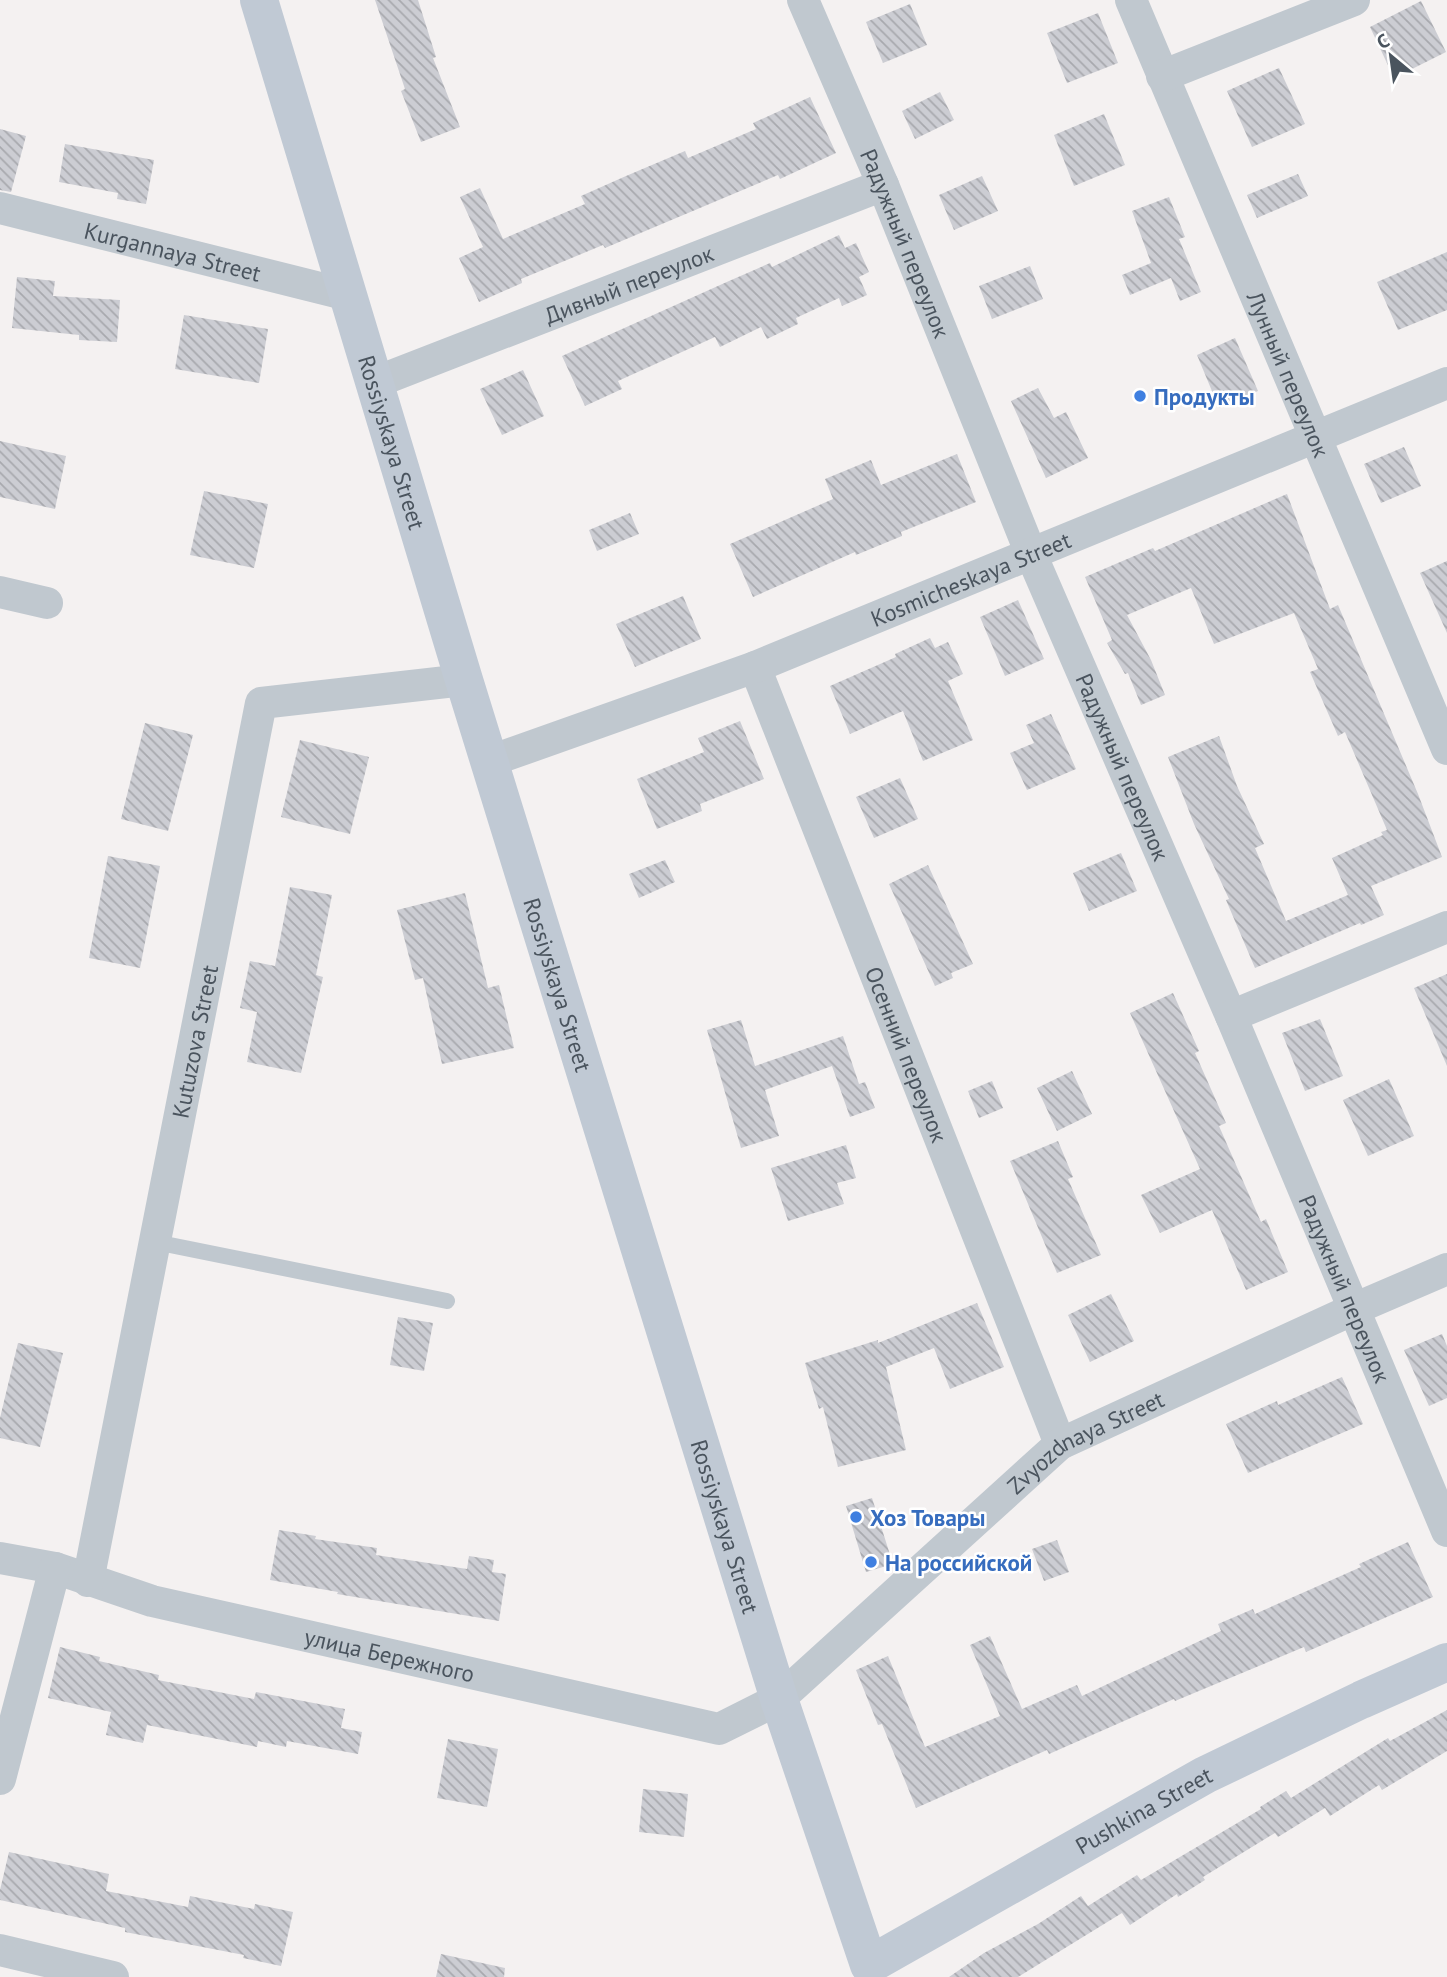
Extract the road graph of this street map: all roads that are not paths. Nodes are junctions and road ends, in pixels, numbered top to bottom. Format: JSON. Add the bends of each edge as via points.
{"nodes":[{"id":1,"x":259,"y":0,"type":"edge"},
{"id":2,"x":803,"y":0,"type":"edge"},
{"id":3,"x":1131,"y":0,"type":"edge"},
{"id":4,"x":1354,"y":0,"type":"edge"},
{"id":5,"x":1162,"y":76,"type":"junction"},
{"id":6,"x":883,"y":185,"type":"junction"},
{"id":7,"x":0,"y":208,"type":"edge"},
{"id":8,"x":348,"y":295,"type":"junction"},
{"id":9,"x":376,"y":382,"type":"junction"},
{"id":10,"x":1447,"y":383,"type":"edge"},
{"id":11,"x":1316,"y":438,"type":"junction"},
{"id":12,"x":1031,"y":554,"type":"junction"},
{"id":13,"x":0,"y":592,"type":"edge"},
{"id":14,"x":47,"y":603,"type":"dead end"},
{"id":15,"x":755,"y":667,"type":"junction"},
{"id":16,"x":464,"y":680,"type":"junction"},
{"id":17,"x":1447,"y":749,"type":"edge"},
{"id":18,"x":490,"y":761,"type":"junction"},
{"id":19,"x":1447,"y":927,"type":"edge"},
{"id":20,"x":1231,"y":1016,"type":"junction"},
{"id":21,"x":155,"y":1242,"type":"junction"},
{"id":22,"x":1447,"y":1269,"type":"edge"},
{"id":23,"x":447,"y":1301,"type":"dead end"},
{"id":24,"x":1354,"y":1309,"type":"junction"},
{"id":25,"x":1060,"y":1444,"type":"junction"},
{"id":26,"x":1447,"y":1531,"type":"edge"},
{"id":27,"x":0,"y":1558,"type":"edge"},
{"id":28,"x":55,"y":1568,"type":"junction"},
{"id":29,"x":88,"y":1581,"type":"junction"},
{"id":30,"x":1447,"y":1662,"type":"edge"},
{"id":31,"x":779,"y":1699,"type":"junction"},
{"id":32,"x":0,"y":1779,"type":"edge"},
{"id":33,"x":0,"y":1950,"type":"edge"},
{"id":34,"x":859,"y":1971,"type":"edge"},
{"id":35,"x":113,"y":1977,"type":"edge"}],
"edges":[{"from":1,"to":8,"type":"street","name":"Rossiyskaya Street"},
{"from":2,"to":6,"type":"street","name":"Радужный переулок"},
{"from":3,"to":5,"type":"street","name":"Лунный переулок"},
{"from":4,"to":5,"type":"street"},
{"from":5,"to":11,"type":"street","name":"Лунный переулок"},
{"from":6,"to":9,"type":"street","name":"Дивный переулок"},
{"from":6,"to":12,"type":"street","name":"Радужный переулок"},
{"from":7,"to":8,"type":"street","name":"Kurgannaya Street"},
{"from":8,"to":9,"type":"street","name":"Rossiyskaya Street"},
{"from":9,"to":16,"type":"street","name":"Rossiyskaya Street"},
{"from":10,"to":11,"type":"street","name":"Kosmicheskaya Street"},
{"from":11,"to":12,"type":"street","name":"Kosmicheskaya Street"},
{"from":11,"to":17,"type":"street","name":"Лунный переулок"},
{"from":12,"to":15,"type":"street","name":"Kosmicheskaya Street"},
{"from":12,"to":20,"type":"street","name":"Радужный переулок"},
{"from":13,"to":14,"type":"street"},
{"from":15,"to":18,"type":"street","name":"Kosmicheskaya Street"},
{"from":15,"to":25,"type":"street","name":"Осенний переулок"},
{"from":16,"to":18,"type":"street","name":"Rossiyskaya Street"},
{"from":16,"to":21,"type":"street","name":"Kutuzova Street","via":[[261,703]]},
{"from":18,"to":31,"type":"street","name":"Rossiyskaya Street"},
{"from":19,"to":20,"type":"street"},
{"from":20,"to":24,"type":"street","name":"Радужный переулок"},
{"from":21,"to":23,"type":"lane"},
{"from":21,"to":29,"type":"street","name":"Kutuzova Street"},
{"from":22,"to":24,"type":"street","name":"Zvyozdnaya Street"},
{"from":24,"to":25,"type":"street","name":"Zvyozdnaya Street"},
{"from":24,"to":26,"type":"street","name":"Радужный переулок"},
{"from":25,"to":31,"type":"street","name":"Zvyozdnaya Street"},
{"from":27,"to":28,"type":"street","name":"улица Бережного"},
{"from":28,"to":29,"type":"street","name":"улица Бережного"},
{"from":28,"to":32,"type":"street"},
{"from":29,"to":31,"type":"street","name":"улица Бережного","via":[[152,1601],[719,1729]]},
{"from":30,"to":34,"type":"street","name":"Pushkina Street","via":[[1205,1775]]},
{"from":31,"to":34,"type":"street","name":"Rossiyskaya Street"},
{"from":33,"to":35,"type":"street"}]}
